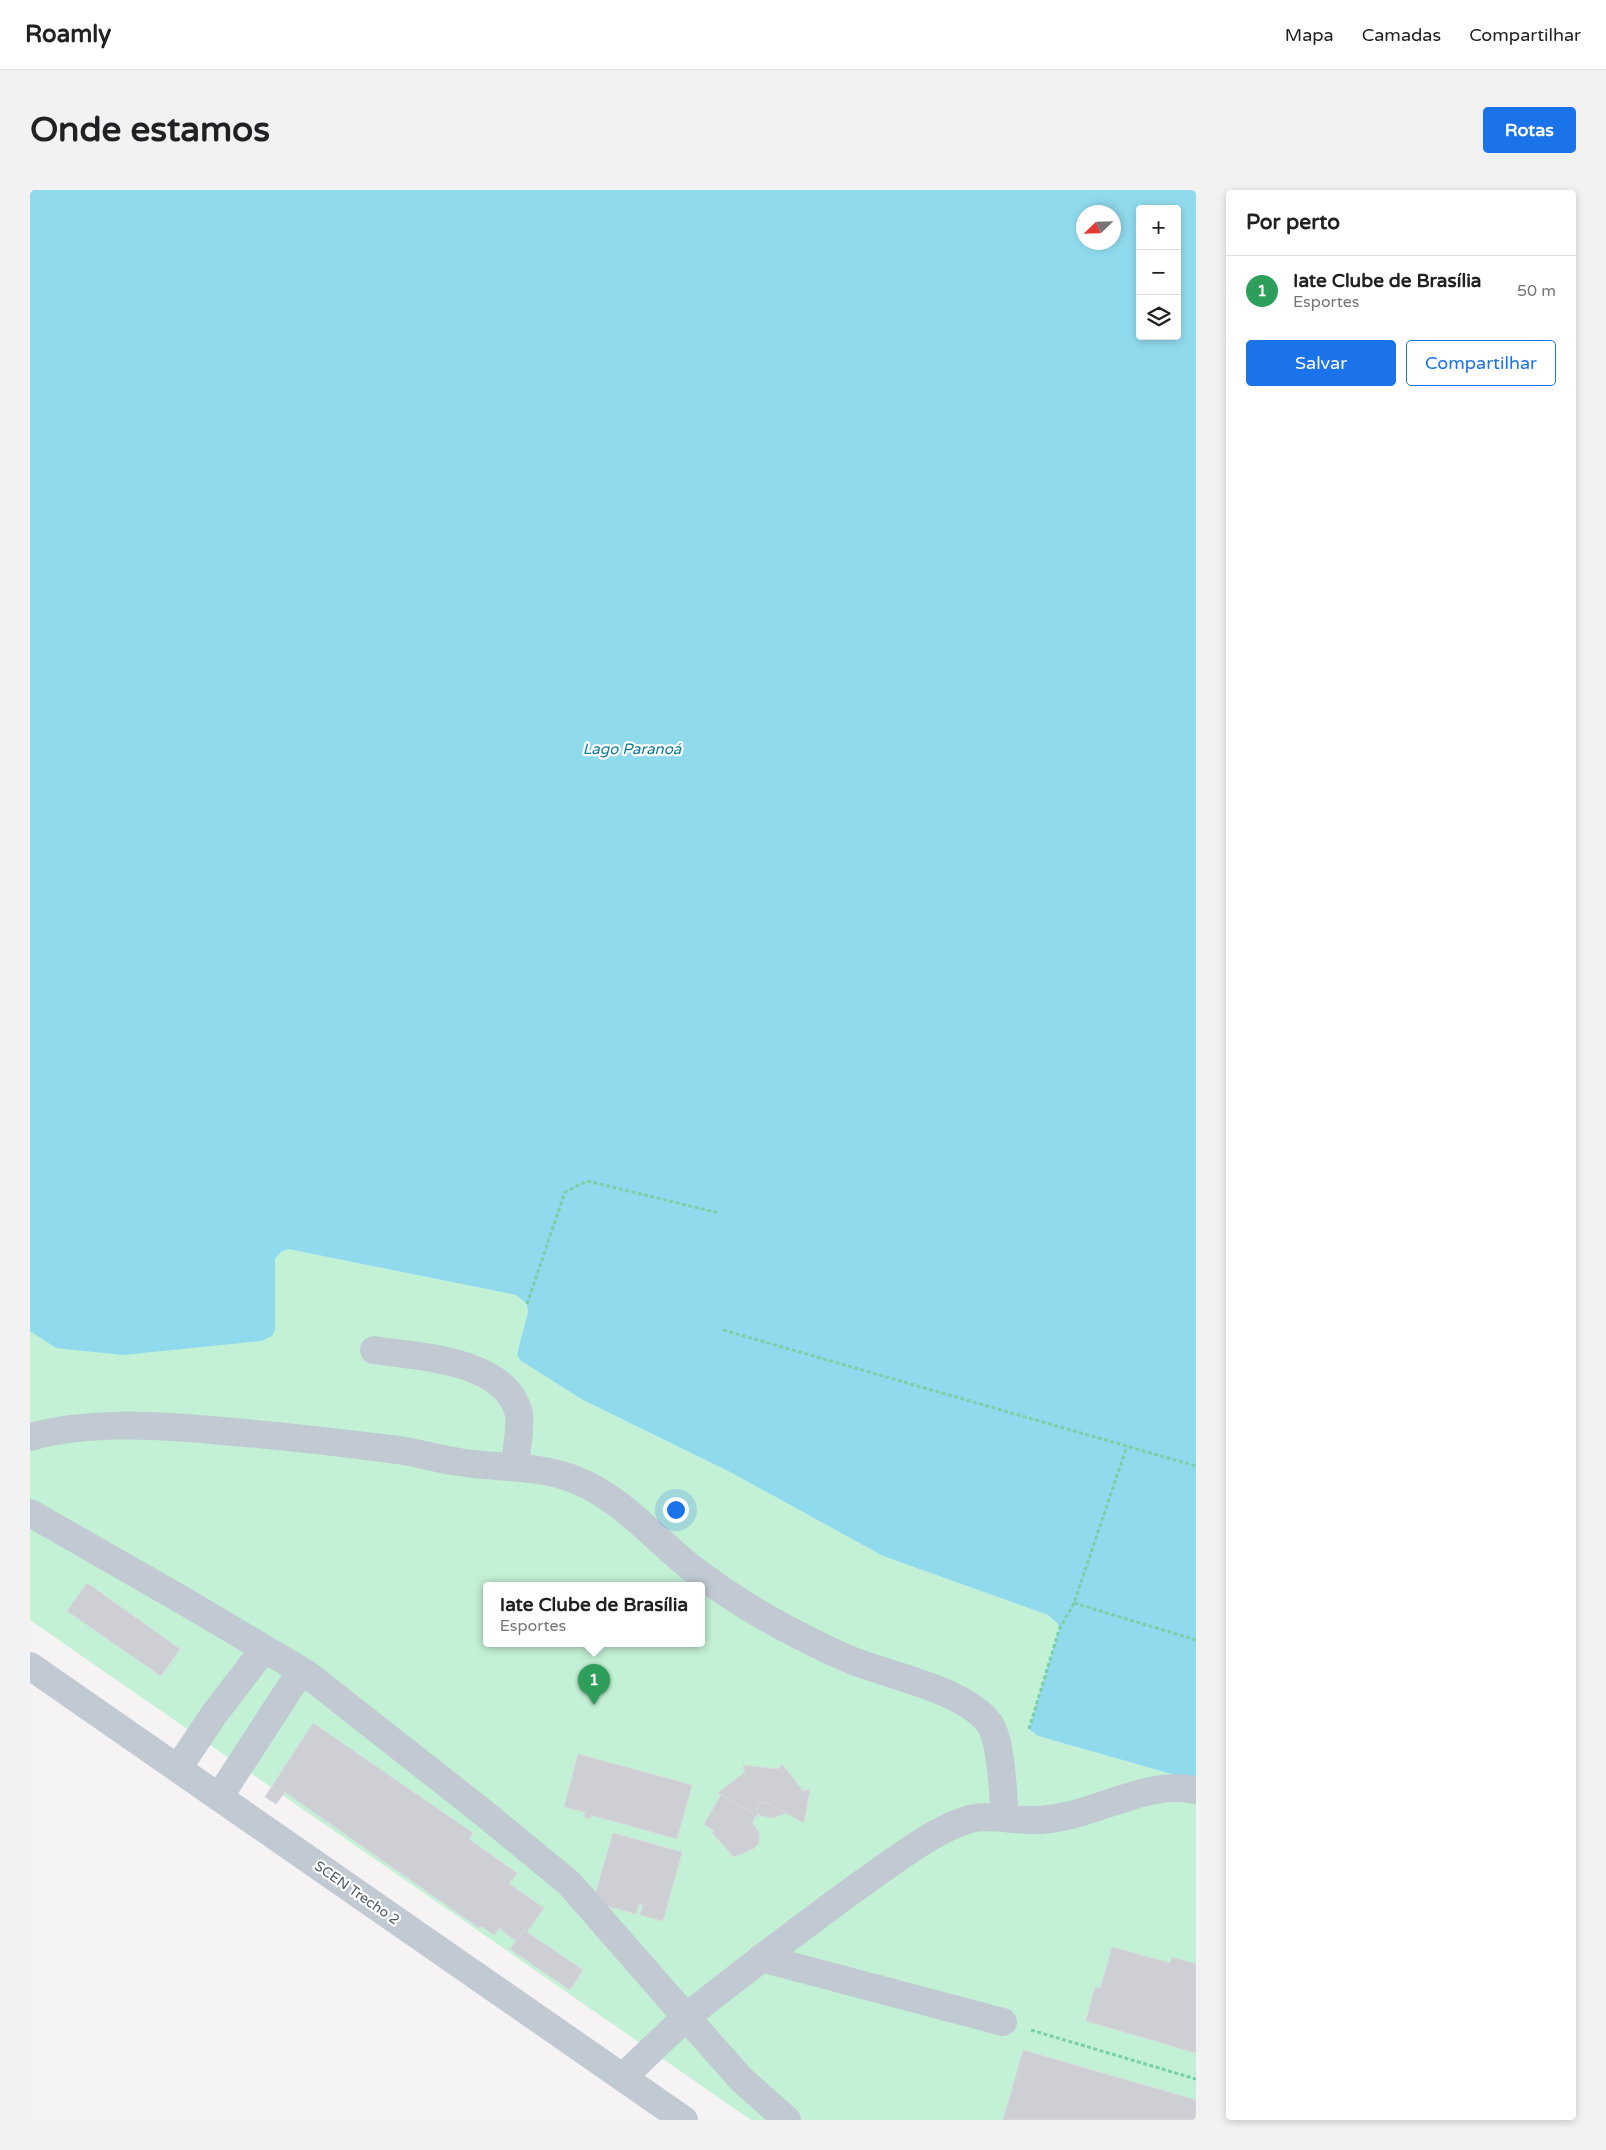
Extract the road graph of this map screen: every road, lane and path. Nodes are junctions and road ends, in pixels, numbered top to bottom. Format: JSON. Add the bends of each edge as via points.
{"nodes":[{"id":1,"x":719,"y":1213,"type":"dead end"},
{"id":2,"x":527,"y":1304,"type":"dead end"},
{"id":3,"x":723,"y":1330,"type":"dead end"},
{"id":4,"x":374,"y":1350,"type":"dead end"},
{"id":5,"x":30,"y":1437,"type":"edge"},
{"id":6,"x":1127,"y":1446,"type":"junction"},
{"id":7,"x":1196,"y":1466,"type":"edge"},
{"id":8,"x":515,"y":1467,"type":"junction"},
{"id":9,"x":30,"y":1513,"type":"edge"},
{"id":10,"x":1074,"y":1603,"type":"junction"},
{"id":11,"x":1196,"y":1640,"type":"edge"},
{"id":12,"x":264,"y":1649,"type":"junction"},
{"id":13,"x":30,"y":1666,"type":"edge"},
{"id":14,"x":301,"y":1671,"type":"junction"},
{"id":15,"x":1029,"y":1729,"type":"dead end"},
{"id":16,"x":178,"y":1768,"type":"junction"},
{"id":17,"x":1196,"y":1790,"type":"edge"},
{"id":18,"x":219,"y":1796,"type":"junction"},
{"id":19,"x":1005,"y":1818,"type":"junction"},
{"id":20,"x":761,"y":1958,"type":"junction"},
{"id":21,"x":686,"y":2017,"type":"junction"},
{"id":22,"x":1003,"y":2022,"type":"joint"},
{"id":23,"x":623,"y":2077,"type":"junction"},
{"id":24,"x":1196,"y":2079,"type":"edge"},
{"id":25,"x":684,"y":2120,"type":"edge"},
{"id":26,"x":787,"y":2120,"type":"edge"}],
"edges":[{"from":1,"to":2,"type":"path","via":[[587,1181],[565,1192]]},
{"from":3,"to":6,"type":"path"},
{"from":4,"to":8,"type":"street","via":[[462,1365],[488,1375],[509,1392],[519,1415]]},
{"from":5,"to":8,"type":"street","via":[[96,1427],[167,1426],[286,1437],[401,1451],[457,1462]]},
{"from":6,"to":7,"type":"path"},
{"from":6,"to":10,"type":"path"},
{"from":8,"to":19,"type":"street","via":[[539,1469],[578,1481],[613,1501],[740,1604],[786,1629],[855,1662],[914,1680],[967,1704],[991,1724],[1001,1759]]},
{"from":9,"to":12,"type":"street"},
{"from":10,"to":11,"type":"path"},
{"from":10,"to":15,"type":"path","via":[[1059,1630]]},
{"from":12,"to":14,"type":"street"},
{"from":12,"to":16,"type":"street"},
{"from":13,"to":16,"type":"street","name":"SCEN Trecho 2"},
{"from":14,"to":18,"type":"street"},
{"from":14,"to":21,"type":"street","via":[[569,1882]]},
{"from":16,"to":18,"type":"street","name":"SCEN Trecho 2"},
{"from":17,"to":19,"type":"street","via":[[1164,1789],[1056,1818]]},
{"from":18,"to":23,"type":"street","name":"SCEN Trecho 2"},
{"from":19,"to":20,"type":"street","via":[[972,1819],[922,1843]]},
{"from":20,"to":21,"type":"street"},
{"from":20,"to":22,"type":"street"},
{"from":21,"to":23,"type":"street"},
{"from":21,"to":26,"type":"street","via":[[742,2080]]},
{"from":22,"to":24,"type":"path"},
{"from":23,"to":25,"type":"street","name":"SCEN Trecho 2"}]}
